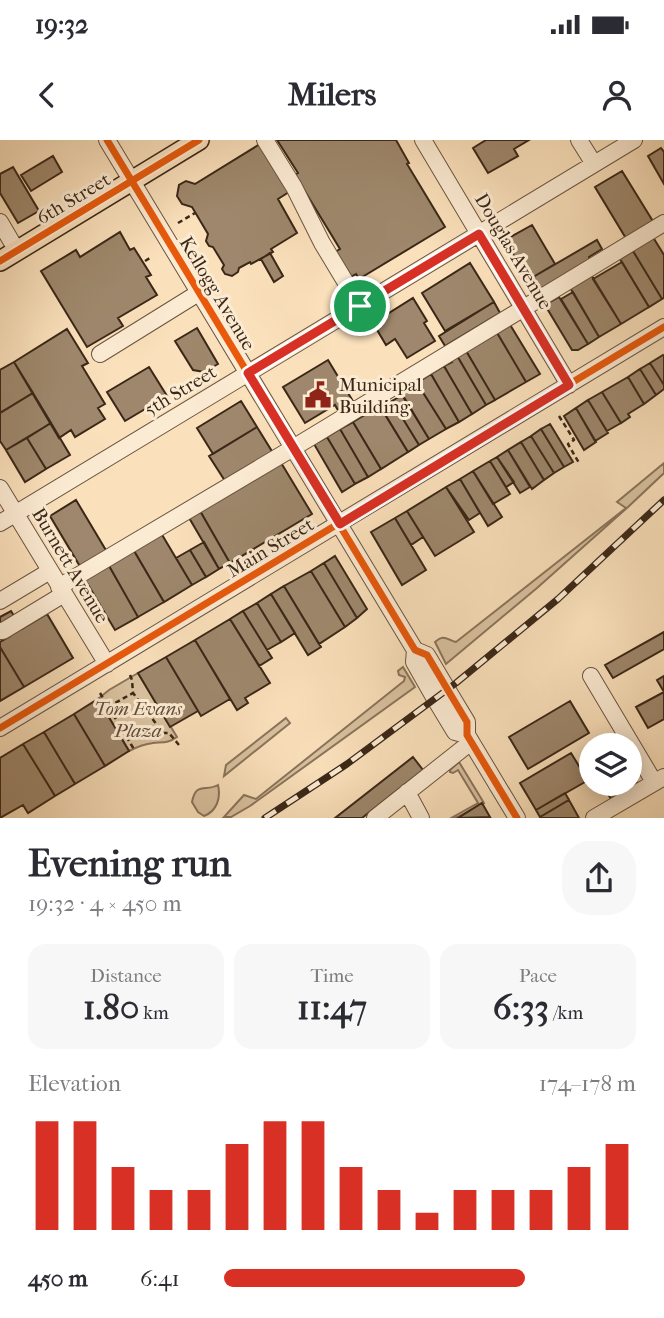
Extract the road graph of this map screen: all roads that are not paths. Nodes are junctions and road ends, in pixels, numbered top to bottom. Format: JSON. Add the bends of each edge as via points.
{"nodes":[{"id":1,"x":107,"y":140,"type":"edge"},
{"id":2,"x":199,"y":140,"type":"edge"},
{"id":3,"x":265,"y":140,"type":"edge"},
{"id":4,"x":423,"y":140,"type":"edge"},
{"id":5,"x":579,"y":140,"type":"edge"},
{"id":6,"x":634,"y":140,"type":"edge"},
{"id":7,"x":594,"y":164,"type":"junction"},
{"id":8,"x":132,"y":181,"type":"junction"},
{"id":9,"x":0,"y":222,"type":"edge"},
{"id":10,"x":664,"y":223,"type":"edge"},
{"id":11,"x":479,"y":234,"type":"junction"},
{"id":12,"x":17,"y":250,"type":"junction"},
{"id":13,"x":0,"y":261,"type":"edge"},
{"id":14,"x":200,"y":292,"type":"junction"},
{"id":15,"x":360,"y":306,"type":"junction"},
{"id":16,"x":524,"y":308,"type":"junction"},
{"id":17,"x":664,"y":327,"type":"edge"},
{"id":18,"x":100,"y":354,"type":"dead end"},
{"id":19,"x":248,"y":373,"type":"junction"},
{"id":20,"x":569,"y":385,"type":"junction"},
{"id":21,"x":293,"y":447,"type":"junction"},
{"id":22,"x":0,"y":488,"type":"edge"},
{"id":23,"x":16,"y":514,"type":"junction"},
{"id":24,"x":0,"y":523,"type":"edge"},
{"id":25,"x":340,"y":524,"type":"junction"},
{"id":26,"x":50,"y":571,"type":"junction"},
{"id":27,"x":62,"y":590,"type":"junction"},
{"id":28,"x":0,"y":601,"type":"edge"},
{"id":29,"x":0,"y":631,"type":"edge"},
{"id":30,"x":107,"y":664,"type":"junction"},
{"id":31,"x":591,"y":676,"type":"dead end"},
{"id":32,"x":0,"y":728,"type":"edge"},
{"id":33,"x":469,"y":739,"type":"junction"},
{"id":34,"x":659,"y":779,"type":"edge"},
{"id":35,"x":407,"y":792,"type":"junction"},
{"id":36,"x":375,"y":817,"type":"edge"},
{"id":37,"x":421,"y":817,"type":"edge"},
{"id":38,"x":517,"y":817,"type":"edge"},
{"id":39,"x":594,"y":817,"type":"edge"}],
"edges":[{"from":1,"to":8,"type":"street","name":"Kellogg Avenue"},
{"from":2,"to":8,"type":"main road","name":"6th Street"},
{"from":3,"to":15,"type":"street"},
{"from":4,"to":11,"type":"street","name":"Douglas Avenue"},
{"from":5,"to":7,"type":"street"},
{"from":6,"to":7,"type":"street","name":"5th Street"},
{"from":7,"to":11,"type":"street","name":"5th Street"},
{"from":8,"to":12,"type":"main road","name":"6th Street"},
{"from":8,"to":14,"type":"street","name":"Kellogg Avenue"},
{"from":9,"to":12,"type":"street"},
{"from":10,"to":16,"type":"street"},
{"from":11,"to":15,"type":"street","name":"5th Street"},
{"from":11,"to":16,"type":"street","name":"Douglas Avenue"},
{"from":12,"to":13,"type":"main road","name":"6th Street"},
{"from":14,"to":18,"type":"street"},
{"from":14,"to":19,"type":"street","name":"Kellogg Avenue"},
{"from":15,"to":19,"type":"street","name":"5th Street"},
{"from":16,"to":20,"type":"street","name":"Douglas Avenue"},
{"from":16,"to":21,"type":"street"},
{"from":17,"to":20,"type":"street","name":"Main Street"},
{"from":19,"to":21,"type":"street","name":"Kellogg Avenue"},
{"from":19,"to":23,"type":"street","name":"5th Street"},
{"from":20,"to":25,"type":"street","name":"Main Street"},
{"from":21,"to":25,"type":"street","name":"Kellogg Avenue"},
{"from":21,"to":27,"type":"street"},
{"from":22,"to":23,"type":"street","name":"Burnett Avenue"},
{"from":23,"to":24,"type":"street","name":"5th Street"},
{"from":23,"to":26,"type":"street","name":"Burnett Avenue"},
{"from":25,"to":30,"type":"street","name":"Main Street"},
{"from":25,"to":33,"type":"street","name":"Kellogg Avenue","via":[[415,650],[427,655],[467,722]]},
{"from":26,"to":27,"type":"street","name":"Burnett Avenue"},
{"from":26,"to":28,"type":"street"},
{"from":27,"to":29,"type":"street"},
{"from":27,"to":30,"type":"street","name":"Burnett Avenue"},
{"from":30,"to":32,"type":"street","name":"Main Street"},
{"from":31,"to":34,"type":"street"},
{"from":33,"to":35,"type":"street"},
{"from":33,"to":38,"type":"street","name":"Kellogg Avenue"},
{"from":34,"to":39,"type":"street"},
{"from":35,"to":36,"type":"street"},
{"from":35,"to":37,"type":"street"}]}
